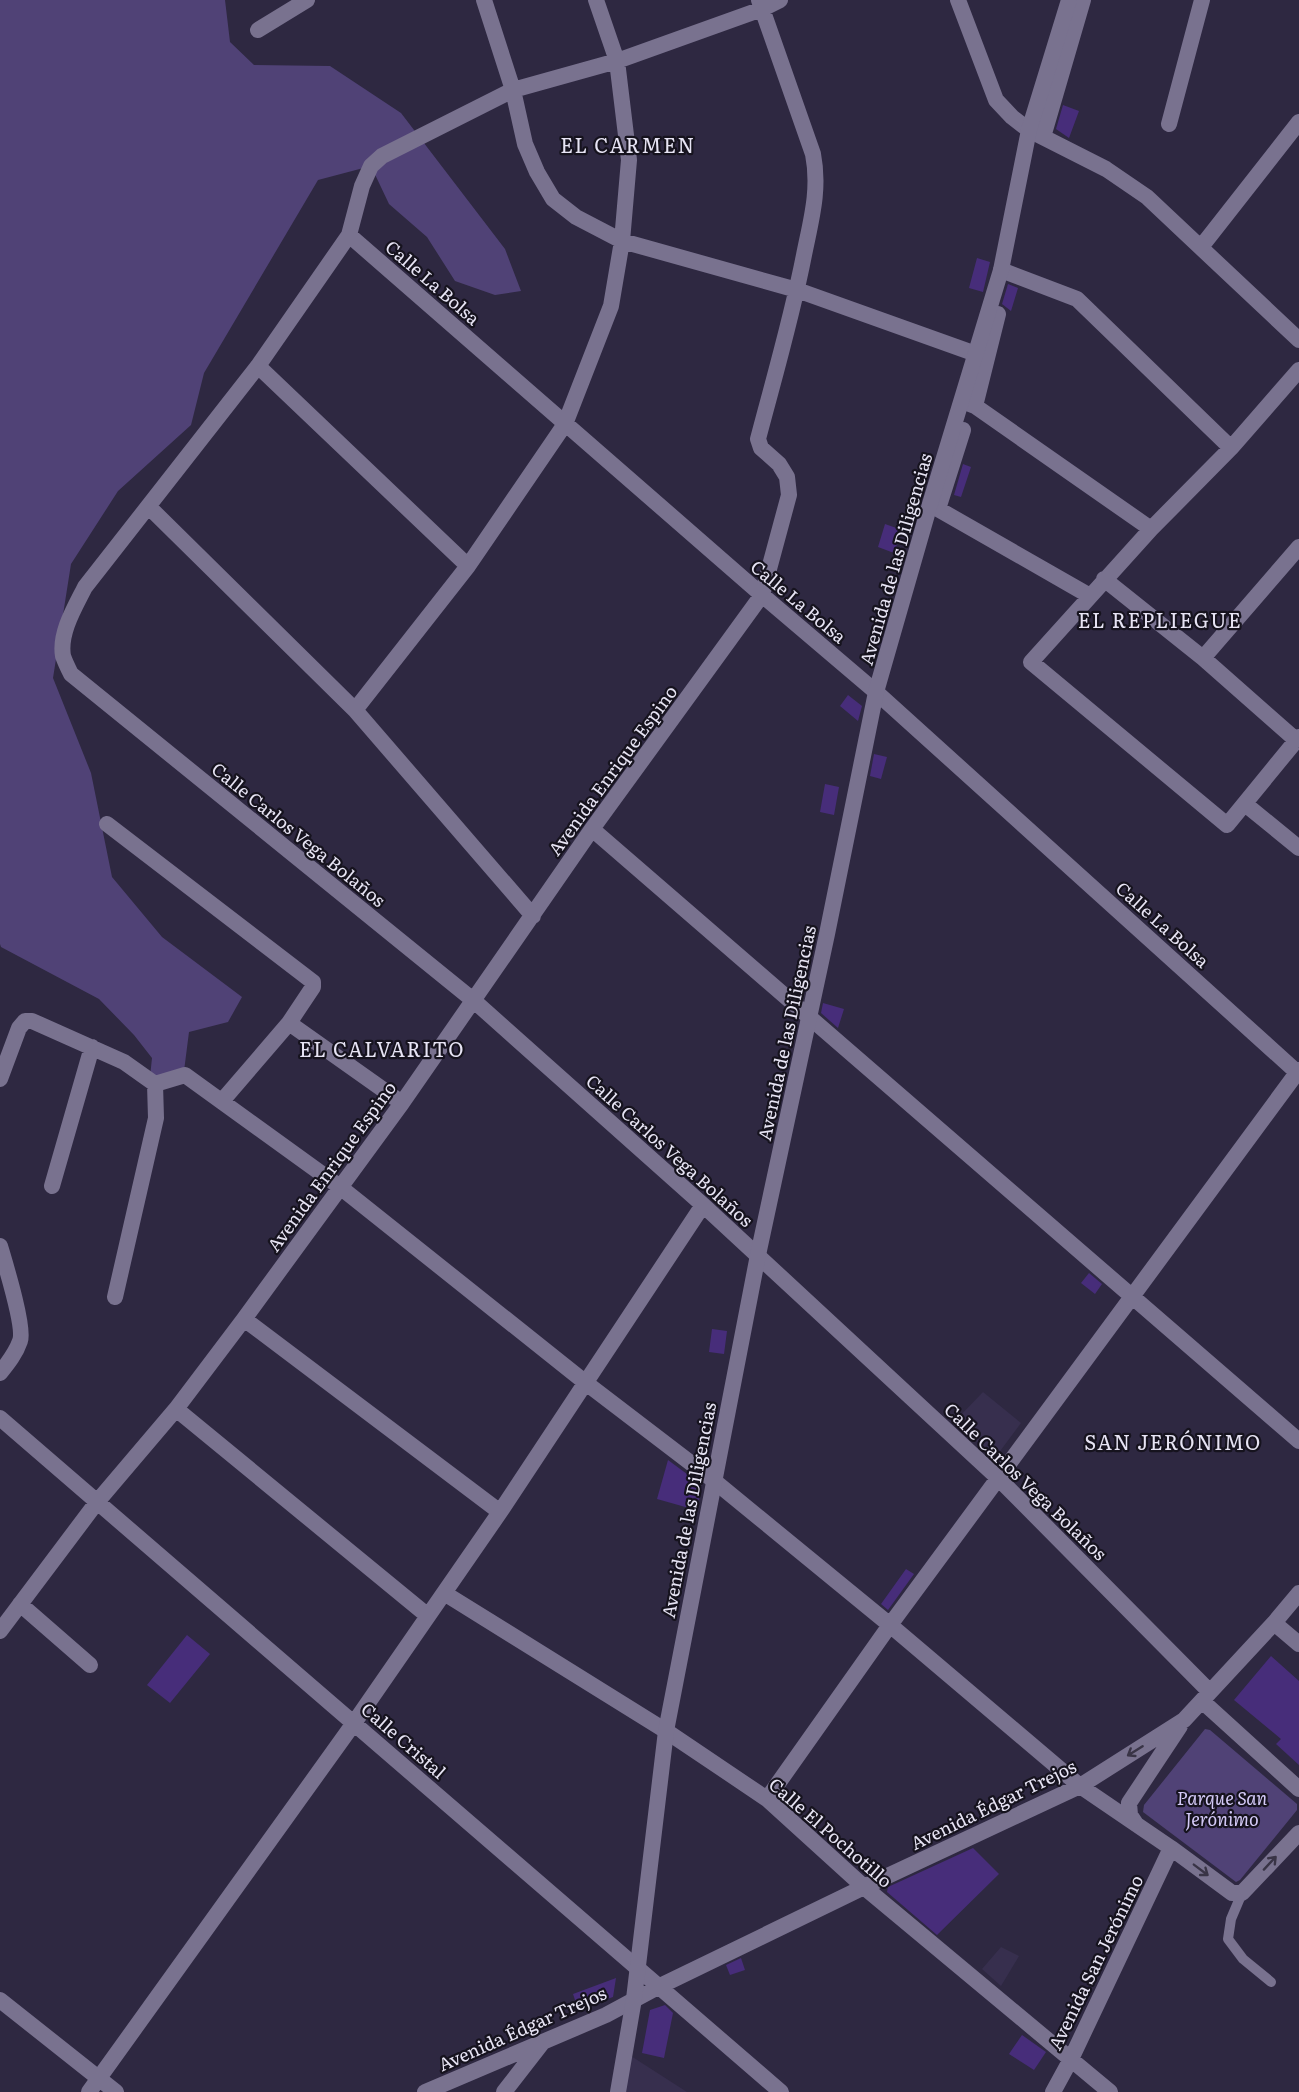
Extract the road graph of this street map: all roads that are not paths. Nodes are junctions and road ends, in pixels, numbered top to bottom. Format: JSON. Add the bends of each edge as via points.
{"nodes":[{"id":1,"x":307,"y":0,"type":"edge"},
{"id":2,"x":484,"y":0,"type":"edge"},
{"id":3,"x":596,"y":0,"type":"edge"},
{"id":4,"x":780,"y":0,"type":"edge"},
{"id":5,"x":958,"y":0,"type":"edge"},
{"id":6,"x":1069,"y":0,"type":"edge"},
{"id":7,"x":1083,"y":0,"type":"edge"},
{"id":8,"x":1202,"y":0,"type":"edge"},
{"id":9,"x":760,"y":4,"type":"edge"},
{"id":10,"x":258,"y":30,"type":"dead end"},
{"id":11,"x":617,"y":61,"type":"junction"},
{"id":12,"x":513,"y":90,"type":"junction"},
{"id":13,"x":1299,"y":122,"type":"edge"},
{"id":14,"x":1168,"y":124,"type":"dead end"},
{"id":15,"x":1036,"y":134,"type":"junction"},
{"id":16,"x":350,"y":235,"type":"junction"},
{"id":17,"x":622,"y":241,"type":"junction"},
{"id":18,"x":1201,"y":247,"type":"junction"},
{"id":19,"x":1001,"y":270,"type":"junction"},
{"id":20,"x":797,"y":290,"type":"junction"},
{"id":21,"x":998,"y":314,"type":"dead end"},
{"id":22,"x":1299,"y":340,"type":"edge"},
{"id":23,"x":976,"y":354,"type":"junction"},
{"id":24,"x":258,"y":366,"type":"junction"},
{"id":25,"x":1299,"y":370,"type":"edge"},
{"id":26,"x":968,"y":404,"type":"junction"},
{"id":27,"x":565,"y":424,"type":"junction"},
{"id":28,"x":963,"y":430,"type":"dead end"},
{"id":29,"x":1232,"y":448,"type":"junction"},
{"id":30,"x":149,"y":507,"type":"junction"},
{"id":31,"x":1151,"y":529,"type":"junction"},
{"id":32,"x":1299,"y":547,"type":"edge"},
{"id":33,"x":468,"y":566,"type":"junction"},
{"id":34,"x":1104,"y":579,"type":"junction"},
{"id":35,"x":762,"y":595,"type":"junction"},
{"id":36,"x":1090,"y":596,"type":"junction"},
{"id":37,"x":1203,"y":658,"type":"junction"},
{"id":38,"x":876,"y":692,"type":"junction"},
{"id":39,"x":355,"y":710,"type":"junction"},
{"id":40,"x":1298,"y":739,"type":"edge"},
{"id":41,"x":1245,"y":804,"type":"junction"},
{"id":42,"x":107,"y":824,"type":"dead end"},
{"id":43,"x":592,"y":829,"type":"junction"},
{"id":44,"x":1299,"y":848,"type":"edge"},
{"id":45,"x":533,"y":916,"type":"junction"},
{"id":46,"x":473,"y":1000,"type":"junction"},
{"id":47,"x":808,"y":1018,"type":"junction"},
{"id":48,"x":289,"y":1023,"type":"junction"},
{"id":49,"x":92,"y":1047,"type":"junction"},
{"id":50,"x":1298,"y":1072,"type":"edge"},
{"id":51,"x":0,"y":1079,"type":"edge"},
{"id":52,"x":155,"y":1084,"type":"junction"},
{"id":53,"x":222,"y":1101,"type":"junction"},
{"id":54,"x":402,"y":1103,"type":"junction"},
{"id":55,"x":52,"y":1186,"type":"dead end"},
{"id":56,"x":340,"y":1187,"type":"junction"},
{"id":57,"x":703,"y":1204,"type":"junction"},
{"id":58,"x":0,"y":1246,"type":"edge"},
{"id":59,"x":758,"y":1255,"type":"junction"},
{"id":60,"x":1131,"y":1296,"type":"junction"},
{"id":61,"x":115,"y":1297,"type":"dead end"},
{"id":62,"x":244,"y":1319,"type":"junction"},
{"id":63,"x":0,"y":1373,"type":"edge"},
{"id":64,"x":586,"y":1383,"type":"junction"},
{"id":65,"x":176,"y":1409,"type":"junction"},
{"id":66,"x":0,"y":1418,"type":"edge"},
{"id":67,"x":1299,"y":1441,"type":"edge"},
{"id":68,"x":999,"y":1479,"type":"junction"},
{"id":69,"x":713,"y":1480,"type":"junction"},
{"id":70,"x":97,"y":1502,"type":"junction"},
{"id":71,"x":500,"y":1512,"type":"junction"},
{"id":72,"x":444,"y":1593,"type":"junction"},
{"id":73,"x":1299,"y":1593,"type":"edge"},
{"id":74,"x":20,"y":1604,"type":"junction"},
{"id":75,"x":428,"y":1616,"type":"junction"},
{"id":76,"x":1274,"y":1623,"type":"junction"},
{"id":77,"x":890,"y":1626,"type":"junction"},
{"id":78,"x":0,"y":1631,"type":"edge"},
{"id":79,"x":1299,"y":1644,"type":"edge"},
{"id":80,"x":90,"y":1665,"type":"dead end"},
{"id":81,"x":1206,"y":1696,"type":"junction"},
{"id":82,"x":1184,"y":1720,"type":"junction"},
{"id":83,"x":354,"y":1723,"type":"junction"},
{"id":84,"x":666,"y":1731,"type":"junction"},
{"id":85,"x":1080,"y":1786,"type":"junction"},
{"id":86,"x":1299,"y":1789,"type":"edge"},
{"id":87,"x":1133,"y":1795,"type":"junction"},
{"id":88,"x":768,"y":1799,"type":"junction"},
{"id":89,"x":1100,"y":1799,"type":"junction"},
{"id":90,"x":1136,"y":1824,"type":"junction"},
{"id":91,"x":1299,"y":1833,"type":"edge"},
{"id":92,"x":1172,"y":1848,"type":"junction"},
{"id":93,"x":864,"y":1887,"type":"junction"},
{"id":94,"x":1242,"y":1893,"type":"junction"},
{"id":95,"x":637,"y":1968,"type":"junction"},
{"id":96,"x":1271,"y":1982,"type":"dead end"},
{"id":97,"x":658,"y":1987,"type":"junction"},
{"id":98,"x":634,"y":1999,"type":"junction"},
{"id":99,"x":0,"y":2000,"type":"edge"},
{"id":100,"x":543,"y":2041,"type":"junction"},
{"id":101,"x":1071,"y":2059,"type":"junction"},
{"id":102,"x":94,"y":2085,"type":"edge"},
{"id":103,"x":116,"y":2092,"type":"edge"},
{"id":104,"x":425,"y":2092,"type":"edge"},
{"id":105,"x":504,"y":2092,"type":"edge"},
{"id":106,"x":618,"y":2092,"type":"edge"},
{"id":107,"x":781,"y":2092,"type":"edge"},
{"id":108,"x":1053,"y":2092,"type":"edge"},
{"id":109,"x":1110,"y":2092,"type":"edge"}],
"edges":[{"from":1,"to":10,"type":"street"},
{"from":2,"to":12,"type":"street"},
{"from":3,"to":11,"type":"street"},
{"from":4,"to":9,"type":"street"},
{"from":5,"to":15,"type":"street","via":[[996,100]]},
{"from":6,"to":15,"type":"street","name":"Avenida de las Diligencias"},
{"from":7,"to":15,"type":"street"},
{"from":8,"to":14,"type":"street"},
{"from":9,"to":11,"type":"street"},
{"from":9,"to":20,"type":"street","via":[[817,175]]},
{"from":11,"to":12,"type":"street"},
{"from":11,"to":17,"type":"street","via":[[630,160]]},
{"from":12,"to":16,"type":"street","via":[[382,156],[362,186]]},
{"from":12,"to":17,"type":"street","via":[[525,144],[553,200],[576,218]]},
{"from":13,"to":18,"type":"street"},
{"from":15,"to":18,"type":"street","via":[[1106,169],[1147,197]]},
{"from":15,"to":19,"type":"street","name":"Avenida de las Diligencias"},
{"from":16,"to":24,"type":"street"},
{"from":16,"to":27,"type":"street","name":"Calle La Bolsa"},
{"from":17,"to":20,"type":"street"},
{"from":17,"to":27,"type":"street","via":[[611,306]]},
{"from":18,"to":22,"type":"street"},
{"from":19,"to":23,"type":"street","name":"Avenida de las Diligencias"},
{"from":19,"to":29,"type":"street","via":[[1077,299]]},
{"from":20,"to":23,"type":"street"},
{"from":20,"to":35,"type":"street","via":[[758,439],[787,477],[789,495]]},
{"from":21,"to":26,"type":"street"},
{"from":23,"to":26,"type":"street","name":"Avenida de las Diligencias"},
{"from":24,"to":30,"type":"street"},
{"from":24,"to":33,"type":"street"},
{"from":25,"to":29,"type":"street"},
{"from":26,"to":31,"type":"street"},
{"from":26,"to":38,"type":"street","name":"Avenida de las Diligencias","via":[[930,504]]},
{"from":27,"to":33,"type":"street"},
{"from":27,"to":35,"type":"street","name":"Calle La Bolsa"},
{"from":28,"to":36,"type":"street","via":[[938,509]]},
{"from":29,"to":31,"type":"street"},
{"from":30,"to":39,"type":"street"},
{"from":30,"to":46,"type":"street","name":"Calle Carlos Vega Bolaños","via":[[85,587],[73,612],[63,655],[71,674]]},
{"from":31,"to":34,"type":"street"},
{"from":32,"to":37,"type":"street"},
{"from":33,"to":39,"type":"street"},
{"from":34,"to":36,"type":"street"},
{"from":34,"to":37,"type":"street"},
{"from":35,"to":38,"type":"street","name":"Calle La Bolsa"},
{"from":35,"to":43,"type":"street","name":"Avenida Enrique Espino"},
{"from":36,"to":41,"type":"street","via":[[1031,662],[1227,825]]},
{"from":37,"to":40,"type":"street"},
{"from":38,"to":47,"type":"street","name":"Avenida de las Diligencias"},
{"from":38,"to":50,"type":"street","name":"Calle La Bolsa"},
{"from":39,"to":45,"type":"street"},
{"from":40,"to":41,"type":"street"},
{"from":41,"to":44,"type":"street"},
{"from":42,"to":48,"type":"street","via":[[311,979],[313,987]]},
{"from":43,"to":45,"type":"street","name":"Avenida Enrique Espino"},
{"from":43,"to":47,"type":"street"},
{"from":45,"to":46,"type":"street","name":"Avenida Enrique Espino"},
{"from":46,"to":54,"type":"street","name":"Avenida Enrique Espino"},
{"from":46,"to":57,"type":"street","name":"Calle Carlos Vega Bolaños"},
{"from":47,"to":59,"type":"street","name":"Avenida de las Diligencias"},
{"from":47,"to":60,"type":"street"},
{"from":48,"to":53,"type":"street"},
{"from":48,"to":54,"type":"street"},
{"from":49,"to":51,"type":"street","via":[[25,1021]]},
{"from":49,"to":52,"type":"street","via":[[124,1062]]},
{"from":49,"to":55,"type":"street"},
{"from":50,"to":60,"type":"street"},
{"from":52,"to":53,"type":"street","via":[[185,1075]]},
{"from":52,"to":61,"type":"street","via":[[156,1118]]},
{"from":53,"to":56,"type":"street"},
{"from":54,"to":56,"type":"street","name":"Avenida Enrique Espino"},
{"from":56,"to":62,"type":"street","name":"Avenida Enrique Espino"},
{"from":56,"to":64,"type":"street"},
{"from":57,"to":59,"type":"street","name":"Calle Carlos Vega Bolaños"},
{"from":57,"to":64,"type":"street"},
{"from":58,"to":63,"type":"street","via":[[21,1340]]},
{"from":59,"to":68,"type":"street","name":"Calle Carlos Vega Bolaños"},
{"from":59,"to":69,"type":"street","name":"Avenida de las Diligencias"},
{"from":60,"to":67,"type":"street"},
{"from":60,"to":68,"type":"street"},
{"from":62,"to":65,"type":"street","name":"Avenida Enrique Espino"},
{"from":62,"to":71,"type":"street"},
{"from":64,"to":69,"type":"street"},
{"from":64,"to":71,"type":"street"},
{"from":65,"to":70,"type":"street","name":"Avenida Enrique Espino"},
{"from":65,"to":75,"type":"street"},
{"from":66,"to":70,"type":"street","name":"Calle Cristal"},
{"from":68,"to":77,"type":"street"},
{"from":68,"to":81,"type":"street","name":"Calle Carlos Vega Bolaños"},
{"from":69,"to":77,"type":"street"},
{"from":69,"to":84,"type":"street","name":"Avenida de las Diligencias"},
{"from":70,"to":74,"type":"street","name":"Avenida Enrique Espino"},
{"from":70,"to":83,"type":"street","name":"Calle Cristal"},
{"from":71,"to":72,"type":"street"},
{"from":72,"to":75,"type":"street"},
{"from":72,"to":84,"type":"street","name":"Calle El Pochotillo"},
{"from":73,"to":76,"type":"street","name":"Avenida Édgar Trejos"},
{"from":74,"to":78,"type":"street","name":"Avenida Enrique Espino"},
{"from":74,"to":80,"type":"street"},
{"from":75,"to":83,"type":"street"},
{"from":76,"to":79,"type":"street"},
{"from":76,"to":81,"type":"street","name":"Avenida Édgar Trejos"},
{"from":77,"to":85,"type":"street"},
{"from":77,"to":88,"type":"street"},
{"from":81,"to":82,"type":"street","name":"Avenida Édgar Trejos"},
{"from":81,"to":86,"type":"street","name":"Calle Carlos Vega Bolaños"},
{"from":82,"to":85,"type":"street","name":"Avenida Édgar Trejos","one_way":true},
{"from":82,"to":87,"type":"street"},
{"from":83,"to":95,"type":"street","name":"Calle Cristal"},
{"from":83,"to":102,"type":"street"},
{"from":84,"to":88,"type":"street","name":"Calle El Pochotillo"},
{"from":84,"to":95,"type":"street","name":"Avenida de las Diligencias"},
{"from":85,"to":89,"type":"street"},
{"from":85,"to":93,"type":"street","name":"Avenida Édgar Trejos"},
{"from":87,"to":89,"type":"street","via":[[1114,1803]]},
{"from":87,"to":90,"type":"street","via":[[1129,1808]]},
{"from":88,"to":93,"type":"street","name":"Calle El Pochotillo"},
{"from":89,"to":90,"type":"street"},
{"from":90,"to":92,"type":"street"},
{"from":94,"to":91,"type":"street","one_way":true},
{"from":92,"to":94,"type":"street","one_way":true,"via":[[1232,1893]]},
{"from":92,"to":101,"type":"street","name":"Avenida San Jerónimo"},
{"from":93,"to":97,"type":"street","name":"Avenida Édgar Trejos"},
{"from":93,"to":101,"type":"street","name":"Calle El Pochotillo"},
{"from":94,"to":96,"type":"lane","via":[[1231,1919],[1228,1940],[1243,1959]]},
{"from":95,"to":97,"type":"street","name":"Calle Cristal"},
{"from":95,"to":98,"type":"street","name":"Avenida de las Diligencias"},
{"from":97,"to":98,"type":"street","name":"Avenida Édgar Trejos"},
{"from":97,"to":107,"type":"street","name":"Calle Cristal"},
{"from":98,"to":100,"type":"street","name":"Avenida Édgar Trejos"},
{"from":98,"to":106,"type":"street","name":"Avenida de las Diligencias"},
{"from":99,"to":102,"type":"street"},
{"from":100,"to":104,"type":"street","name":"Avenida Édgar Trejos"},
{"from":100,"to":105,"type":"street"},
{"from":101,"to":108,"type":"street","name":"Avenida San Jerónimo"},
{"from":101,"to":109,"type":"street","name":"Calle El Pochotillo"},
{"from":102,"to":103,"type":"street"}]}
